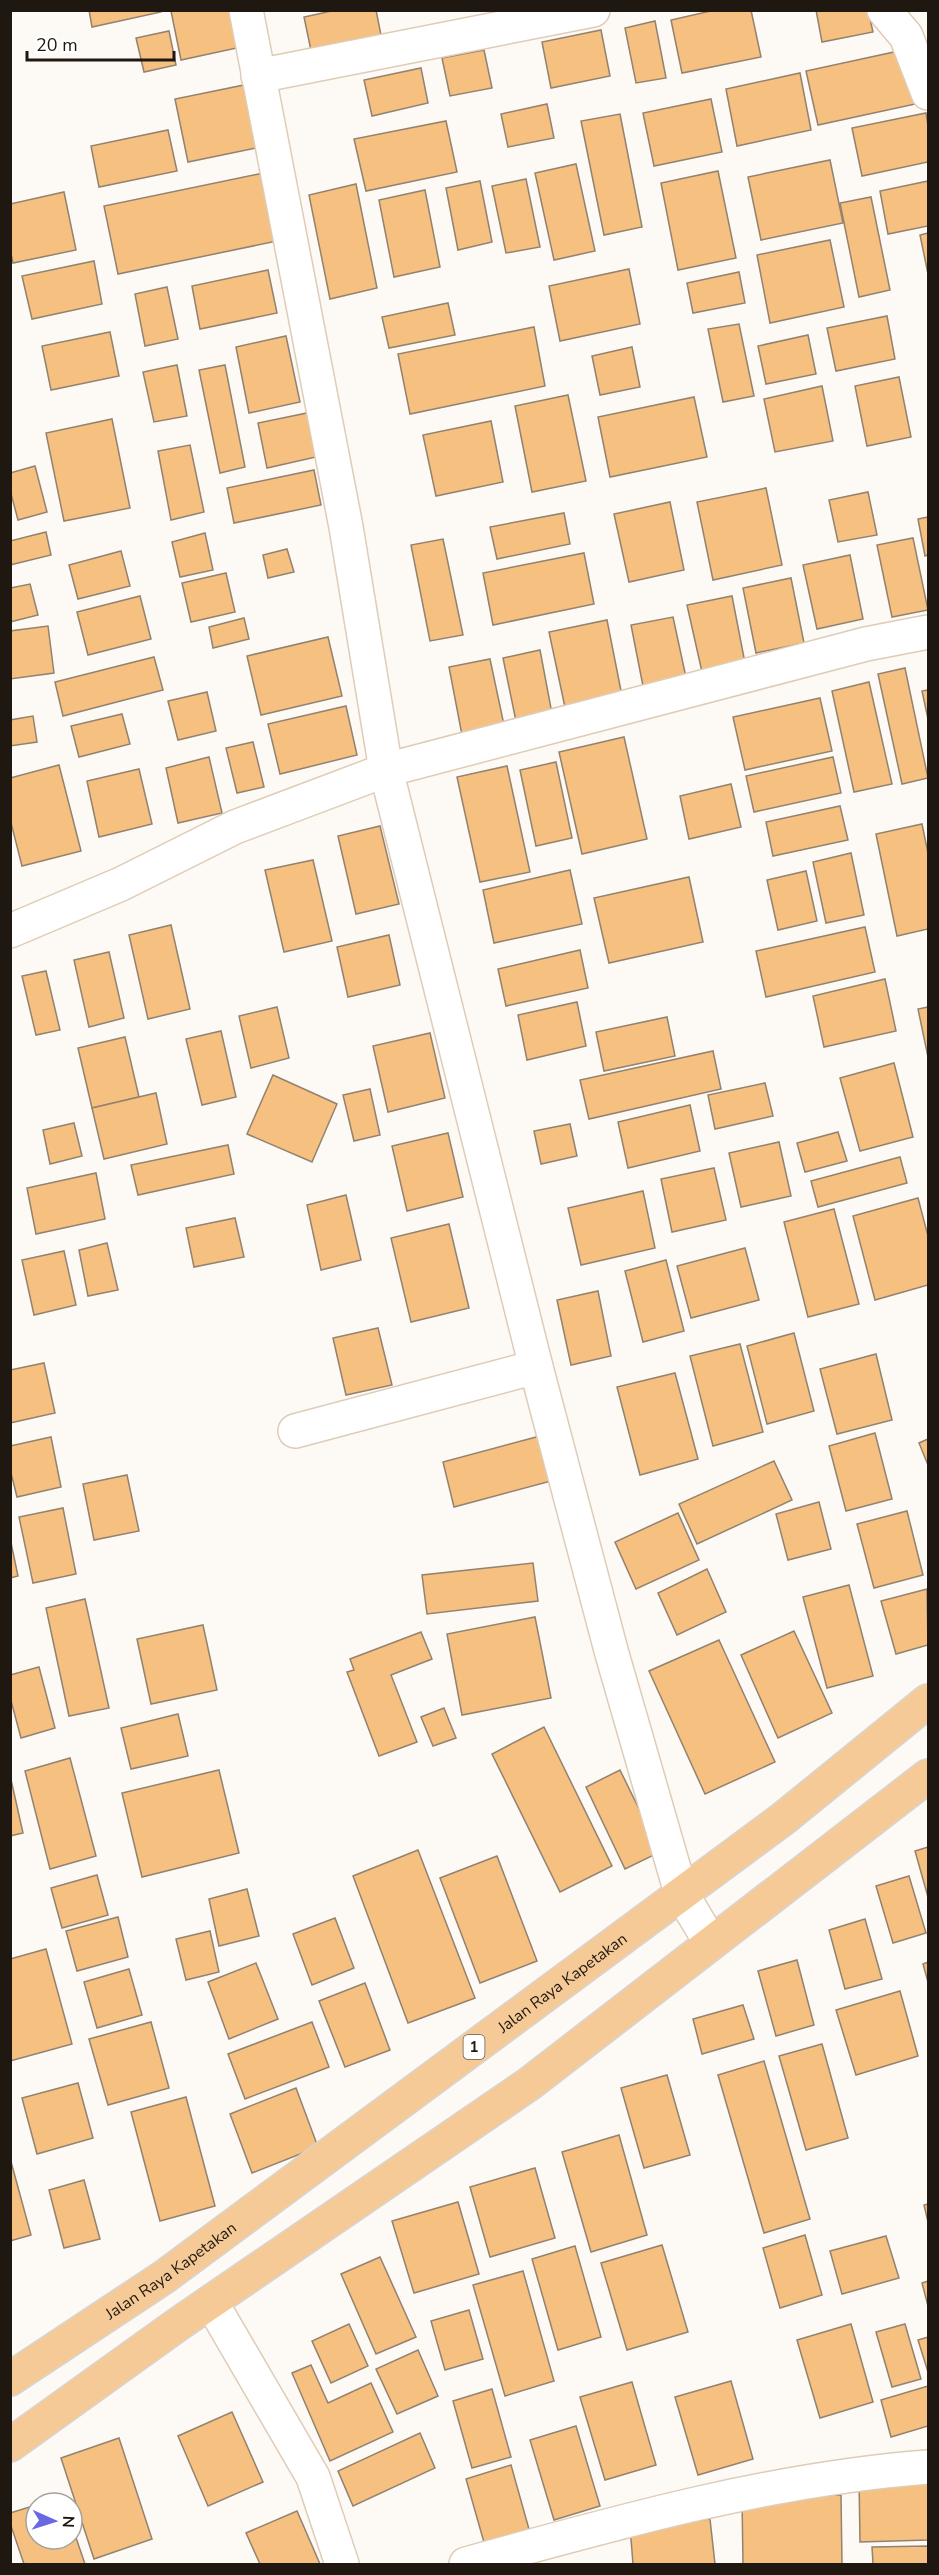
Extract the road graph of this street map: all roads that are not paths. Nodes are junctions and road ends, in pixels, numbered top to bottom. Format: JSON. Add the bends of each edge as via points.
{"nodes":[{"id":1,"x":246,"y":10,"type":"edge"},
{"id":2,"x":593,"y":10,"type":"edge"},
{"id":3,"x":884,"y":10,"type":"edge"},
{"id":4,"x":258,"y":76,"type":"junction"},
{"id":5,"x":928,"y":93,"type":"edge"},
{"id":6,"x":928,"y":632,"type":"edge"},
{"id":7,"x":386,"y":770,"type":"junction"},
{"id":8,"x":10,"y":931,"type":"edge"},
{"id":9,"x":536,"y":1367,"type":"junction"},
{"id":10,"x":295,"y":1431,"type":"dead end"},
{"id":11,"x":928,"y":1701,"type":"edge"},
{"id":12,"x":928,"y":1776,"type":"edge"},
{"id":13,"x":681,"y":1893,"type":"junction"},
{"id":14,"x":711,"y":1943,"type":"junction"},
{"id":15,"x":211,"y":2302,"type":"junction"},
{"id":16,"x":113,"y":2309,"type":"junction"},
{"id":17,"x":137,"y":2355,"type":"junction"},
{"id":18,"x":10,"y":2379,"type":"edge"},
{"id":19,"x":10,"y":2445,"type":"edge"},
{"id":20,"x":928,"y":2467,"type":"edge"},
{"id":21,"x":342,"y":2565,"type":"edge"},
{"id":22,"x":466,"y":2565,"type":"edge"}],
"edges":[{"from":1,"to":4,"type":"street"},
{"from":2,"to":4,"type":"street"},
{"from":3,"to":5,"type":"street","via":[[906,36]]},
{"from":4,"to":7,"type":"street","via":[[346,527]]},
{"from":6,"to":7,"type":"street","via":[[866,644]]},
{"from":7,"to":8,"type":"street","via":[[235,827],[120,884]]},
{"from":7,"to":9,"type":"street"},
{"from":9,"to":10,"type":"street"},
{"from":9,"to":13,"type":"street","via":[[612,1654]]},
{"from":11,"to":13,"type":"highway","name":"Jalan Raya Kapetakan","number":"1","via":[[784,1818]]},
{"from":12,"to":14,"type":"highway"},
{"from":13,"to":14,"type":"street"},
{"from":13,"to":16,"type":"highway","name":"Jalan Raya Kapetakan","number":"1","via":[[164,2277]]},
{"from":14,"to":15,"type":"highway","via":[[530,2084]]},
{"from":15,"to":17,"type":"highway"},
{"from":15,"to":21,"type":"street","via":[[313,2477]]},
{"from":16,"to":17,"type":"highway"},
{"from":16,"to":18,"type":"highway","name":"Jalan Raya Kapetakan","number":"1"},
{"from":17,"to":19,"type":"highway"},
{"from":20,"to":22,"type":"street","via":[[730,2494]]}]}
